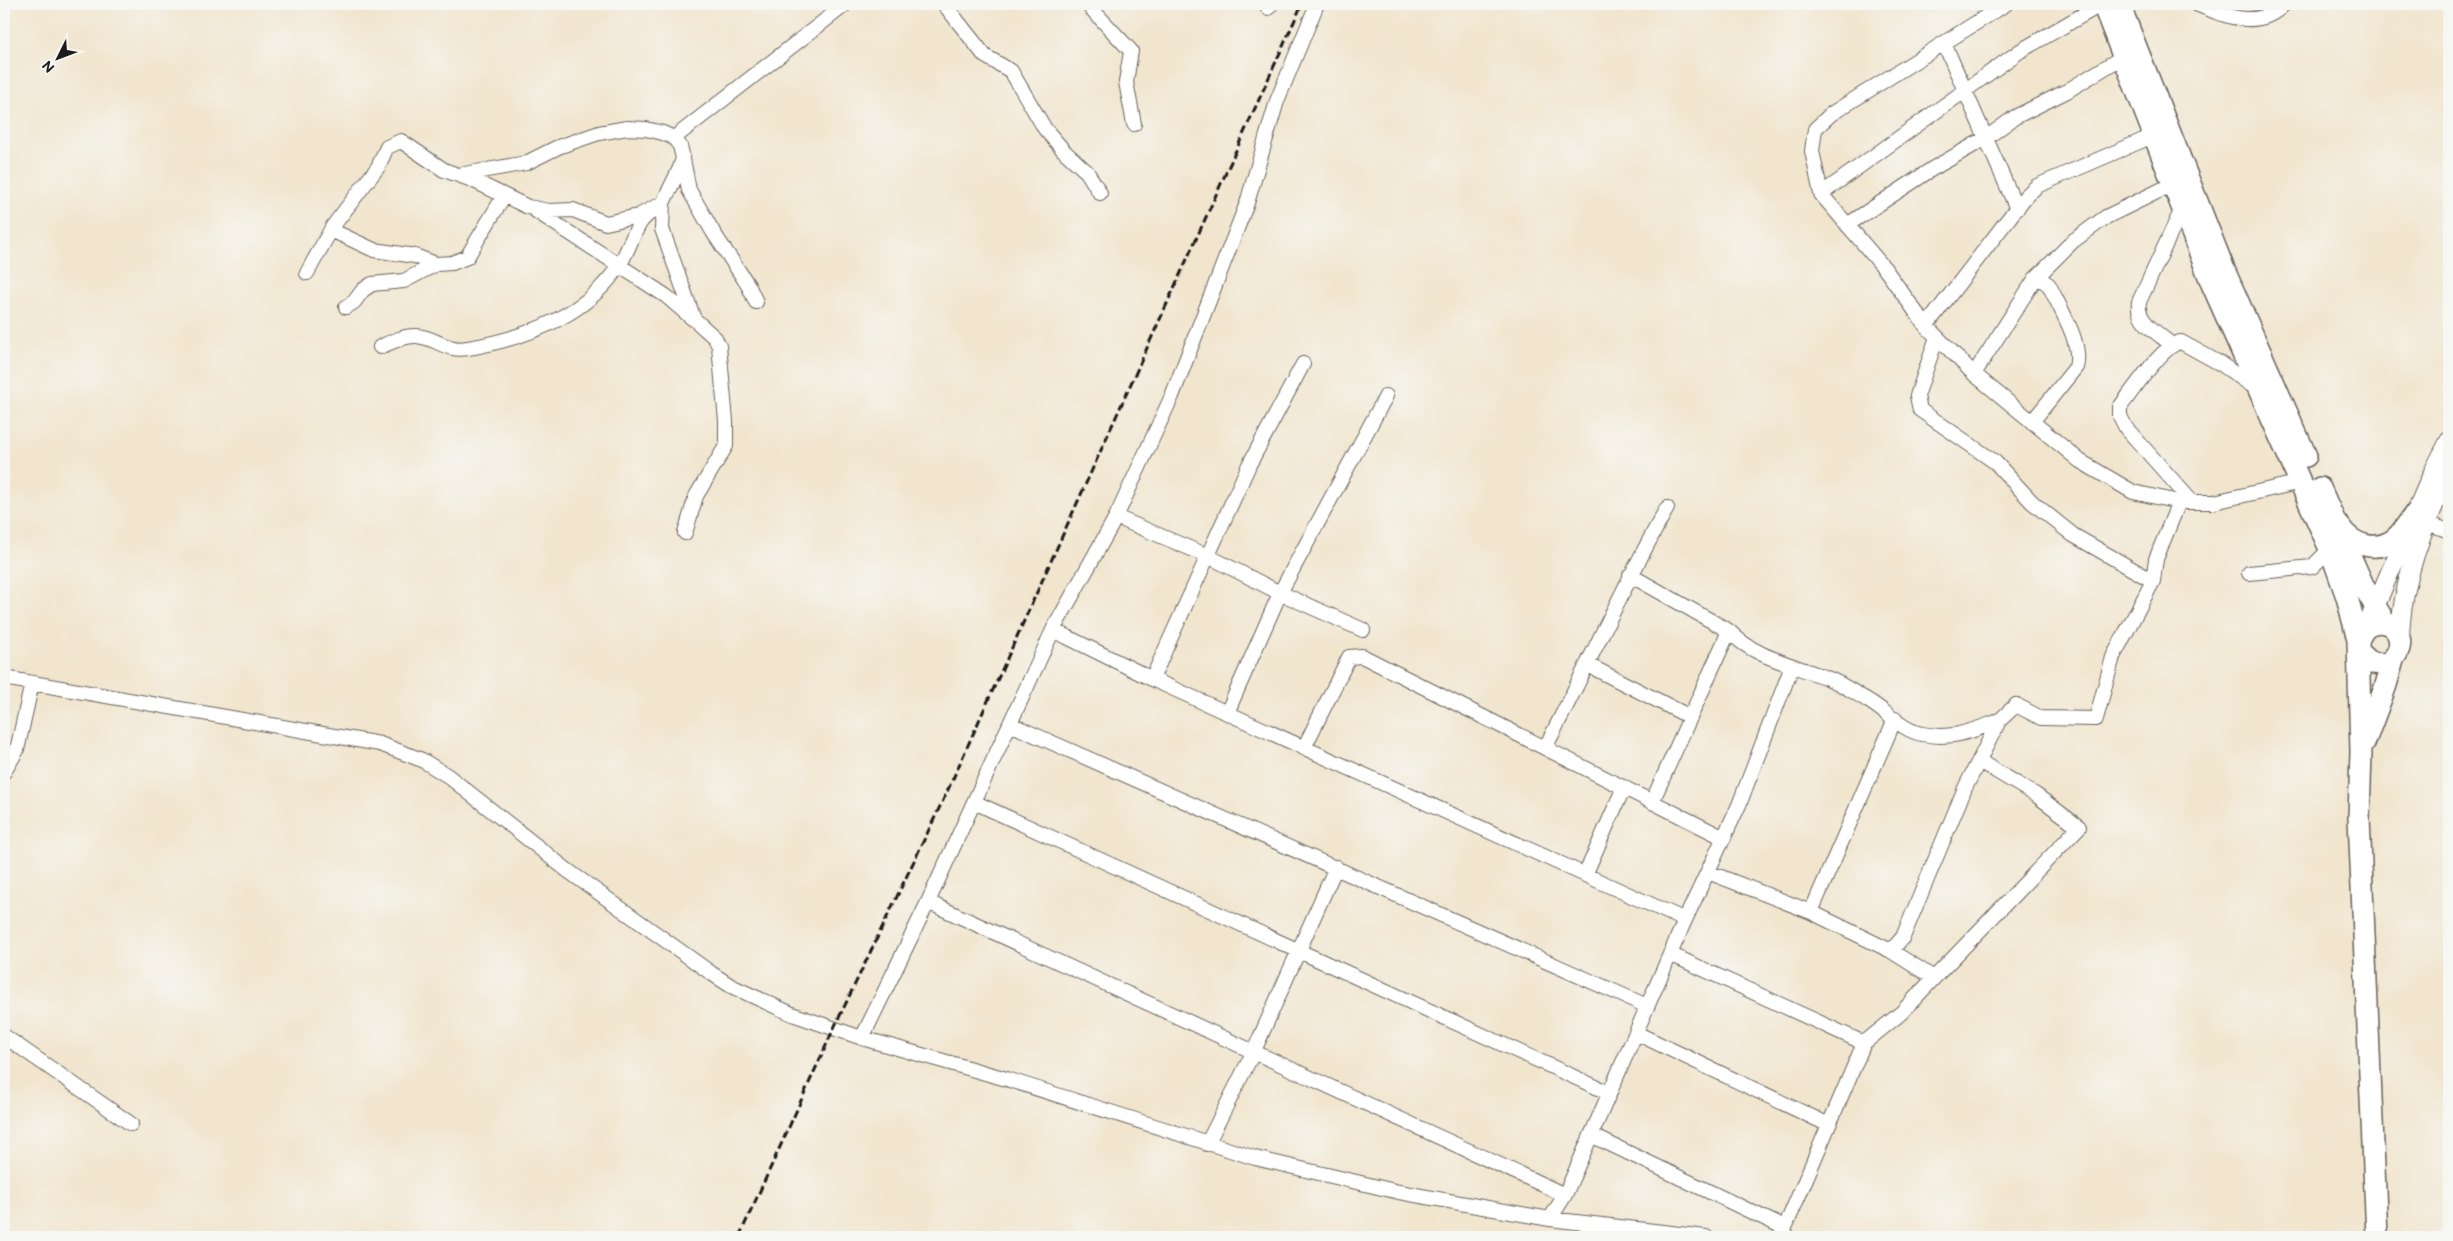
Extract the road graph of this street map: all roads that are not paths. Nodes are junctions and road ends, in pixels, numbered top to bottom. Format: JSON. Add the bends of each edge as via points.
{"nodes":[{"id":1,"x":846,"y":4,"type":"edge"},
{"id":2,"x":944,"y":4,"type":"edge"},
{"id":3,"x":1087,"y":4,"type":"edge"},
{"id":4,"x":1317,"y":4,"type":"edge"},
{"id":5,"x":2006,"y":4,"type":"edge"},
{"id":6,"x":2102,"y":4,"type":"edge"},
{"id":7,"x":2120,"y":4,"type":"edge"},
{"id":8,"x":2196,"y":4,"type":"edge"},
{"id":9,"x":2284,"y":4,"type":"edge"},
{"id":10,"x":1944,"y":43,"type":"junction"},
{"id":11,"x":2124,"y":56,"type":"junction"},
{"id":12,"x":1965,"y":90,"type":"junction"},
{"id":13,"x":1134,"y":124,"type":"dead end"},
{"id":14,"x":2155,"y":135,"type":"junction"},
{"id":15,"x":674,"y":138,"type":"junction"},
{"id":16,"x":1986,"y":138,"type":"junction"},
{"id":17,"x":683,"y":158,"type":"junction"},
{"id":18,"x":458,"y":175,"type":"junction"},
{"id":19,"x":2173,"y":184,"type":"junction"},
{"id":20,"x":1100,"y":193,"type":"dead end"},
{"id":21,"x":1821,"y":194,"type":"junction"},
{"id":22,"x":504,"y":196,"type":"junction"},
{"id":23,"x":663,"y":202,"type":"junction"},
{"id":24,"x":528,"y":207,"type":"junction"},
{"id":25,"x":2017,"y":209,"type":"junction"},
{"id":26,"x":2182,"y":209,"type":"junction"},
{"id":27,"x":1847,"y":225,"type":"junction"},
{"id":28,"x":331,"y":230,"type":"junction"},
{"id":29,"x":436,"y":264,"type":"junction"},
{"id":30,"x":620,"y":265,"type":"junction"},
{"id":31,"x":307,"y":273,"type":"dead end"},
{"id":32,"x":2034,"y":279,"type":"junction"},
{"id":33,"x":756,"y":302,"type":"dead end"},
{"id":34,"x":346,"y":307,"type":"dead end"},
{"id":35,"x":694,"y":319,"type":"junction"},
{"id":36,"x":1926,"y":326,"type":"junction"},
{"id":37,"x":1937,"y":337,"type":"junction"},
{"id":38,"x":2172,"y":345,"type":"junction"},
{"id":39,"x":380,"y":347,"type":"dead end"},
{"id":40,"x":1303,"y":364,"type":"dead end"},
{"id":41,"x":1974,"y":374,"type":"junction"},
{"id":42,"x":2260,"y":391,"type":"junction"},
{"id":43,"x":1386,"y":396,"type":"dead end"},
{"id":44,"x":2032,"y":422,"type":"junction"},
{"id":45,"x":2449,"y":440,"type":"edge"},
{"id":46,"x":2449,"y":474,"type":"edge"},
{"id":47,"x":2301,"y":482,"type":"junction"},
{"id":48,"x":2186,"y":502,"type":"junction"},
{"id":49,"x":1667,"y":508,"type":"dead end"},
{"id":50,"x":2330,"y":510,"type":"junction"},
{"id":51,"x":1116,"y":517,"type":"junction"},
{"id":52,"x":2420,"y":519,"type":"junction"},
{"id":53,"x":2449,"y":530,"type":"edge"},
{"id":54,"x":685,"y":533,"type":"dead end"},
{"id":55,"x":2330,"y":550,"type":"junction"},
{"id":56,"x":1208,"y":556,"type":"junction"},
{"id":57,"x":2249,"y":573,"type":"dead end"},
{"id":58,"x":1630,"y":575,"type":"junction"},
{"id":59,"x":2153,"y":582,"type":"junction"},
{"id":60,"x":1280,"y":593,"type":"junction"},
{"id":61,"x":1052,"y":630,"type":"junction"},
{"id":62,"x":1363,"y":630,"type":"dead end"},
{"id":63,"x":1729,"y":630,"type":"junction"},
{"id":64,"x":2369,"y":630,"type":"junction"},
{"id":65,"x":2396,"y":651,"type":"junction"},
{"id":66,"x":1588,"y":665,"type":"junction"},
{"id":67,"x":1792,"y":666,"type":"junction"},
{"id":68,"x":4,"y":678,"type":"edge"},
{"id":69,"x":1152,"y":679,"type":"junction"},
{"id":70,"x":32,"y":683,"type":"junction"},
{"id":71,"x":1227,"y":713,"type":"junction"},
{"id":72,"x":1690,"y":717,"type":"junction"},
{"id":73,"x":1895,"y":719,"type":"junction"},
{"id":74,"x":1999,"y":721,"type":"junction"},
{"id":75,"x":1010,"y":724,"type":"junction"},
{"id":76,"x":1304,"y":748,"type":"junction"},
{"id":77,"x":1545,"y":748,"type":"junction"},
{"id":78,"x":2361,"y":752,"type":"junction"},
{"id":79,"x":1979,"y":760,"type":"junction"},
{"id":80,"x":4,"y":772,"type":"edge"},
{"id":81,"x":1624,"y":787,"type":"junction"},
{"id":82,"x":974,"y":802,"type":"junction"},
{"id":83,"x":1652,"y":802,"type":"junction"},
{"id":84,"x":1724,"y":838,"type":"junction"},
{"id":85,"x":1336,"y":867,"type":"junction"},
{"id":86,"x":1708,"y":872,"type":"junction"},
{"id":87,"x":1585,"y":875,"type":"junction"},
{"id":88,"x":928,"y":902,"type":"junction"},
{"id":89,"x":1811,"y":912,"type":"junction"},
{"id":90,"x":1685,"y":920,"type":"junction"},
{"id":91,"x":1300,"y":950,"type":"junction"},
{"id":92,"x":1891,"y":951,"type":"junction"},
{"id":93,"x":1670,"y":954,"type":"junction"},
{"id":94,"x":1934,"y":978,"type":"junction"},
{"id":95,"x":1647,"y":1006,"type":"junction"},
{"id":96,"x":1636,"y":1033,"type":"junction"},
{"id":97,"x":4,"y":1036,"type":"edge"},
{"id":98,"x":862,"y":1038,"type":"junction"},
{"id":99,"x":1864,"y":1043,"type":"junction"},
{"id":100,"x":1254,"y":1051,"type":"junction"},
{"id":101,"x":1609,"y":1092,"type":"junction"},
{"id":102,"x":131,"y":1124,"type":"dead end"},
{"id":103,"x":1827,"y":1124,"type":"junction"},
{"id":104,"x":1591,"y":1135,"type":"junction"},
{"id":105,"x":1207,"y":1144,"type":"junction"},
{"id":106,"x":1565,"y":1195,"type":"junction"},
{"id":107,"x":1550,"y":1219,"type":"junction"},
{"id":108,"x":1783,"y":1233,"type":"edge"},
{"id":109,"x":1706,"y":1237,"type":"edge"},
{"id":110,"x":2377,"y":1237,"type":"edge"}],
"edges":[{"from":1,"to":15,"type":"street"},
{"from":2,"to":20,"type":"street","via":[[985,56],[1011,71],[1045,128],[1087,172]]},
{"from":3,"to":13,"type":"street","via":[[1131,51],[1126,82]]},
{"from":4,"to":51,"type":"street","via":[[1277,101],[1246,203],[1172,396]]},
{"from":5,"to":10,"type":"street"},
{"from":6,"to":11,"type":"highway"},
{"from":6,"to":12,"type":"street","via":[[2020,51]]},
{"from":7,"to":50,"type":"highway","via":[[2225,272]]},
{"from":8,"to":9,"type":"street","via":[[2232,17],[2254,20],[2275,12]]},
{"from":10,"to":12,"type":"street"},
{"from":10,"to":21,"type":"street","via":[[1831,114],[1815,129],[1812,151]]},
{"from":11,"to":14,"type":"highway"},
{"from":11,"to":16,"type":"street","via":[[2067,91],[2015,117]]},
{"from":12,"to":16,"type":"street"},
{"from":12,"to":21,"type":"street"},
{"from":14,"to":19,"type":"highway"},
{"from":14,"to":25,"type":"street","via":[[2037,186]]},
{"from":15,"to":17,"type":"street"},
{"from":15,"to":18,"type":"street","via":[[646,129],[627,128],[599,133],[526,163]]},
{"from":16,"to":25,"type":"street"},
{"from":16,"to":27,"type":"street","via":[[1932,168]]},
{"from":17,"to":23,"type":"street"},
{"from":17,"to":33,"type":"street","via":[[689,190]]},
{"from":18,"to":22,"type":"street"},
{"from":18,"to":28,"type":"street","via":[[444,170],[401,140],[387,147],[378,167]]},
{"from":19,"to":26,"type":"highway"},
{"from":19,"to":32,"type":"street","via":[[2106,217],[2073,241]]},
{"from":21,"to":27,"type":"street"},
{"from":22,"to":24,"type":"street"},
{"from":22,"to":29,"type":"street","via":[[468,256],[452,263]]},
{"from":23,"to":24,"type":"street","via":[[638,216],[606,223],[573,210],[549,211]]},
{"from":23,"to":30,"type":"street","via":[[641,222]]},
{"from":23,"to":35,"type":"street","via":[[662,229]]},
{"from":24,"to":30,"type":"street"},
{"from":25,"to":36,"type":"street"},
{"from":26,"to":38,"type":"street","via":[[2138,310],[2141,319]]},
{"from":26,"to":42,"type":"highway"},
{"from":27,"to":36,"type":"street","via":[[1885,269]]},
{"from":28,"to":29,"type":"street","via":[[374,250],[415,256]]},
{"from":28,"to":31,"type":"street"},
{"from":29,"to":34,"type":"street","via":[[404,281],[372,284]]},
{"from":30,"to":35,"type":"street"},
{"from":30,"to":39,"type":"street","via":[[586,304],[526,334],[466,349],[450,350],[416,336]]},
{"from":32,"to":41,"type":"street"},
{"from":32,"to":44,"type":"street","via":[[2049,285],[2078,348],[2078,360],[2076,367]]},
{"from":35,"to":54,"type":"street","via":[[715,338],[719,346],[726,446],[696,496]]},
{"from":36,"to":37,"type":"street"},
{"from":37,"to":41,"type":"street"},
{"from":37,"to":59,"type":"street","via":[[1917,396],[1920,410],[1995,462],[2032,502],[2072,535]]},
{"from":38,"to":42,"type":"street","via":[[2181,342]]},
{"from":38,"to":48,"type":"street","via":[[2119,412],[2126,428]]},
{"from":40,"to":56,"type":"street","via":[[1249,465]]},
{"from":41,"to":44,"type":"street"},
{"from":42,"to":47,"type":"highway"},
{"from":43,"to":60,"type":"street"},
{"from":44,"to":48,"type":"street","via":[[2080,461],[2133,492]]},
{"from":45,"to":52,"type":"main road"},
{"from":46,"to":52,"type":"main road"},
{"from":47,"to":48,"type":"street","via":[[2214,502]]},
{"from":47,"to":55,"type":"highway"},
{"from":48,"to":59,"type":"street","via":[[2156,559]]},
{"from":49,"to":58,"type":"street"},
{"from":50,"to":52,"type":"highway","via":[[2348,537],[2368,546],[2382,545],[2396,538]]},
{"from":50,"to":64,"type":"highway"},
{"from":51,"to":56,"type":"street"},
{"from":51,"to":61,"type":"street"},
{"from":52,"to":53,"type":"street"},
{"from":52,"to":64,"type":"main road","via":[[2387,583]]},
{"from":52,"to":65,"type":"main road"},
{"from":55,"to":57,"type":"street","via":[[2312,567]]},
{"from":55,"to":64,"type":"highway","via":[[2346,596]]},
{"from":56,"to":60,"type":"street"},
{"from":56,"to":69,"type":"street"},
{"from":58,"to":63,"type":"street"},
{"from":58,"to":66,"type":"street"},
{"from":59,"to":74,"type":"street","via":[[2113,657],[2096,719],[2041,718],[2016,705]]},
{"from":60,"to":62,"type":"street"},
{"from":60,"to":71,"type":"street"},
{"from":61,"to":69,"type":"street"},
{"from":61,"to":75,"type":"street"},
{"from":63,"to":67,"type":"street","via":[[1740,643]]},
{"from":63,"to":72,"type":"street"},
{"from":64,"to":65,"type":"highway","via":[[2394,629]]},
{"from":64,"to":65,"type":"highway","via":[[2371,664],[2386,664]]},
{"from":64,"to":78,"type":"highway"},
{"from":65,"to":78,"type":"highway"},
{"from":66,"to":72,"type":"street"},
{"from":66,"to":77,"type":"street"},
{"from":67,"to":73,"type":"street","via":[[1830,678]]},
{"from":67,"to":84,"type":"street"},
{"from":68,"to":70,"type":"street"},
{"from":69,"to":71,"type":"street"},
{"from":70,"to":80,"type":"street","via":[[17,750]]},
{"from":70,"to":98,"type":"street","via":[[380,744],[422,760],[456,782],[567,870],[731,986],[792,1014]]},
{"from":71,"to":76,"type":"street"},
{"from":72,"to":83,"type":"street"},
{"from":73,"to":74,"type":"street","via":[[1904,728],[1921,734],[1955,736]]},
{"from":73,"to":89,"type":"street"},
{"from":74,"to":79,"type":"street"},
{"from":75,"to":82,"type":"street"},
{"from":75,"to":85,"type":"street"},
{"from":76,"to":77,"type":"street","via":[[1349,656],[1355,655]]},
{"from":76,"to":87,"type":"street"},
{"from":77,"to":81,"type":"street"},
{"from":78,"to":110,"type":"highway","via":[[2359,807]]},
{"from":79,"to":92,"type":"street","via":[[1903,937]]},
{"from":79,"to":94,"type":"street","via":[[2036,795],[2079,827]]},
{"from":81,"to":83,"type":"street"},
{"from":81,"to":87,"type":"street"},
{"from":82,"to":88,"type":"street"},
{"from":82,"to":91,"type":"street"},
{"from":83,"to":84,"type":"street"},
{"from":84,"to":86,"type":"street"},
{"from":85,"to":91,"type":"street"},
{"from":85,"to":95,"type":"street"},
{"from":86,"to":89,"type":"street"},
{"from":86,"to":90,"type":"street"},
{"from":87,"to":90,"type":"street"},
{"from":88,"to":98,"type":"street"},
{"from":88,"to":100,"type":"street"},
{"from":89,"to":92,"type":"street"},
{"from":90,"to":93,"type":"street"},
{"from":91,"to":100,"type":"street"},
{"from":91,"to":101,"type":"street"},
{"from":92,"to":94,"type":"street"},
{"from":93,"to":95,"type":"street"},
{"from":93,"to":99,"type":"street"},
{"from":94,"to":99,"type":"street","via":[[1901,1014]]},
{"from":95,"to":96,"type":"street"},
{"from":96,"to":101,"type":"street"},
{"from":96,"to":103,"type":"street"},
{"from":97,"to":102,"type":"street"},
{"from":98,"to":105,"type":"street","via":[[1010,1080]]},
{"from":99,"to":103,"type":"street"},
{"from":100,"to":105,"type":"street"},
{"from":100,"to":106,"type":"street"},
{"from":101,"to":104,"type":"street"},
{"from":103,"to":108,"type":"street","via":[[1810,1173]]},
{"from":104,"to":106,"type":"street"},
{"from":104,"to":108,"type":"street"},
{"from":105,"to":107,"type":"street","via":[[1399,1192]]},
{"from":106,"to":107,"type":"street"},
{"from":107,"to":109,"type":"street"}]}
